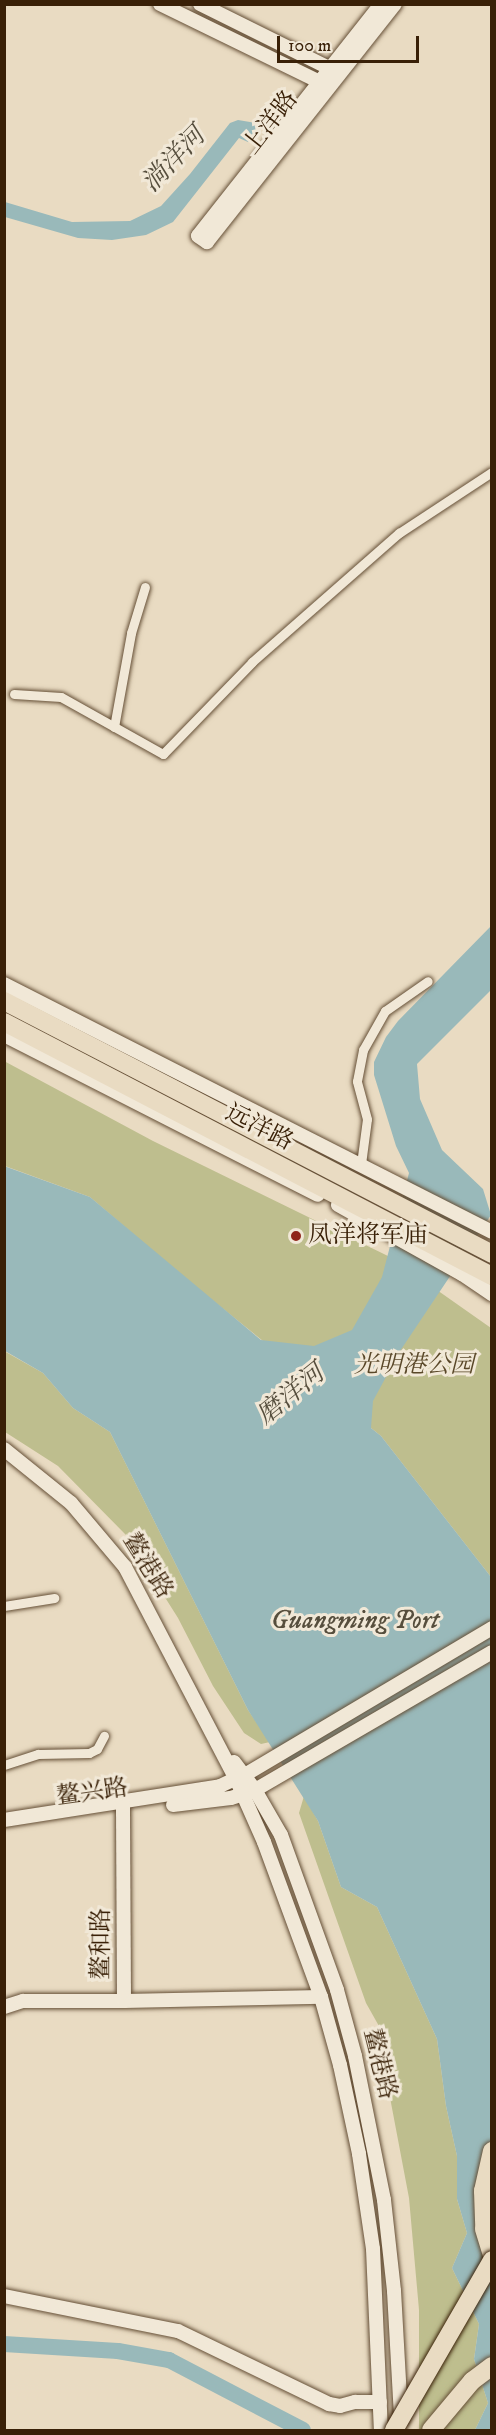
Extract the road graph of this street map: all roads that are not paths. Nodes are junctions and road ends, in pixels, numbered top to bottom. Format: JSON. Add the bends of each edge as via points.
{"nodes":[{"id":1,"x":160,"y":4,"type":"edge"},
{"id":2,"x":200,"y":4,"type":"edge"},
{"id":3,"x":381,"y":4,"type":"edge"},
{"id":4,"x":394,"y":4,"type":"edge"},
{"id":5,"x":335,"y":70,"type":"junction"},
{"id":6,"x":325,"y":84,"type":"junction"},
{"id":7,"x":203,"y":239,"type":"dead end"},
{"id":8,"x":492,"y":472,"type":"edge"},
{"id":9,"x":145,"y":587,"type":"dead end"},
{"id":10,"x":14,"y":694,"type":"dead end"},
{"id":11,"x":114,"y":727,"type":"junction"},
{"id":12,"x":428,"y":981,"type":"dead end"},
{"id":13,"x":4,"y":984,"type":"edge"},
{"id":14,"x":4,"y":1001,"type":"edge"},
{"id":15,"x":4,"y":1022,"type":"edge"},
{"id":16,"x":4,"y":1035,"type":"edge"},
{"id":17,"x":361,"y":1164,"type":"junction"},
{"id":18,"x":490,"y":1231,"type":"edge"},
{"id":19,"x":492,"y":1254,"type":"edge"},
{"id":20,"x":492,"y":1276,"type":"edge"},
{"id":21,"x":492,"y":1294,"type":"edge"},
{"id":22,"x":4,"y":1449,"type":"edge"},
{"id":23,"x":54,"y":1598,"type":"dead end"},
{"id":24,"x":4,"y":1606,"type":"edge"},
{"id":25,"x":492,"y":1628,"type":"edge"},
{"id":26,"x":492,"y":1652,"type":"edge"},
{"id":27,"x":104,"y":1736,"type":"dead end"},
{"id":28,"x":4,"y":1765,"type":"edge"},
{"id":29,"x":240,"y":1777,"type":"junction"},
{"id":30,"x":249,"y":1793,"type":"junction"},
{"id":31,"x":185,"y":1799,"type":"junction"},
{"id":32,"x":124,"y":1807,"type":"junction"},
{"id":33,"x":4,"y":1820,"type":"edge"},
{"id":34,"x":4,"y":1828,"type":"edge"},
{"id":35,"x":321,"y":1998,"type":"junction"},
{"id":36,"x":124,"y":2001,"type":"junction"},
{"id":37,"x":4,"y":2007,"type":"edge"},
{"id":38,"x":492,"y":2151,"type":"edge"},
{"id":39,"x":492,"y":2255,"type":"edge"},
{"id":40,"x":492,"y":2260,"type":"edge"},
{"id":41,"x":4,"y":2296,"type":"edge"},
{"id":42,"x":492,"y":2366,"type":"edge"},
{"id":43,"x":380,"y":2402,"type":"junction"},
{"id":44,"x":381,"y":2430,"type":"edge"},
{"id":45,"x":394,"y":2430,"type":"edge"},
{"id":46,"x":401,"y":2430,"type":"edge"},
{"id":47,"x":431,"y":2430,"type":"edge"}],
"edges":[{"from":1,"to":6,"type":"main road"},
{"from":2,"to":5,"type":"main road"},
{"from":3,"to":5,"type":"main road","name":"上洋路"},
{"from":4,"to":5,"type":"main road","name":"上洋路"},
{"from":5,"to":6,"type":"main road","name":"上洋路"},
{"from":6,"to":7,"type":"main road","name":"上洋路"},
{"from":8,"to":11,"type":"street","via":[[399,532],[252,662],[163,754]]},
{"from":9,"to":11,"type":"street","via":[[131,633]]},
{"from":10,"to":11,"type":"street","via":[[61,697]]},
{"from":12,"to":17,"type":"street","via":[[385,1011],[363,1050],[357,1081],[367,1119]]},
{"from":13,"to":17,"type":"main road"},
{"from":14,"to":19,"type":"highway","name":"远洋路"},
{"from":15,"to":20,"type":"highway","name":"远洋路"},
{"from":16,"to":21,"type":"main road","via":[[336,1204]]},
{"from":17,"to":18,"type":"main road"},
{"from":22,"to":29,"type":"main road","name":"鳌港路","via":[[60,1492],[117,1555],[214,1737]]},
{"from":23,"to":24,"type":"street"},
{"from":25,"to":29,"type":"main road"},
{"from":26,"to":30,"type":"main road"},
{"from":27,"to":28,"type":"street","via":[[97,1749],[89,1753],[38,1754]]},
{"from":29,"to":30,"type":"main road","name":"鳌港路"},
{"from":29,"to":31,"type":"main road"},
{"from":30,"to":31,"type":"main road"},
{"from":30,"to":35,"type":"main road","name":"鳌港路"},
{"from":30,"to":46,"type":"main road","name":"鳌港路","via":[[281,1834],[337,1990],[365,2097],[384,2200],[393,2280]]},
{"from":31,"to":32,"type":"main road","name":"鳌兴路"},
{"from":32,"to":33,"type":"main road","name":"鳌兴路"},
{"from":32,"to":34,"type":"main road","name":"鳌兴路"},
{"from":32,"to":36,"type":"main road","name":"鳌和路"},
{"from":35,"to":36,"type":"main road"},
{"from":35,"to":43,"type":"main road","name":"鳌港路","via":[[351,2114],[368,2203]]},
{"from":36,"to":37,"type":"main road","name":"鳌和路","via":[[23,2001]]},
{"from":38,"to":39,"type":"highway","via":[[483,2191],[484,2229]]},
{"from":40,"to":45,"type":"highway","bridge":true},
{"from":41,"to":43,"type":"main road","via":[[178,2331],[329,2404]]},
{"from":42,"to":47,"type":"highway","via":[[472,2381]]},
{"from":43,"to":44,"type":"main road","name":"鳌港路"}]}
